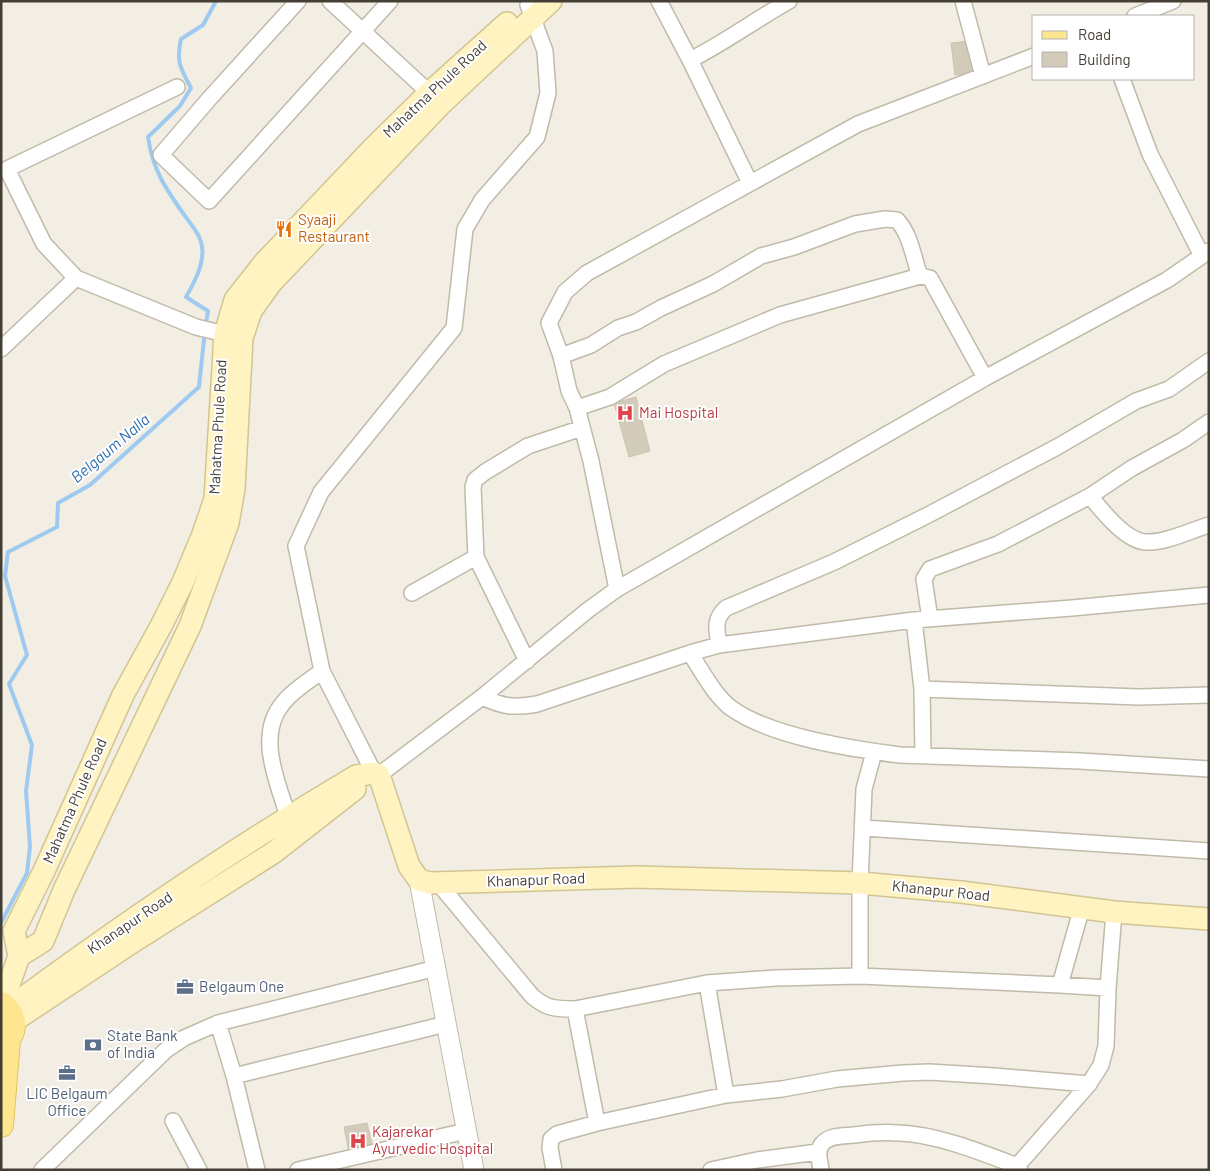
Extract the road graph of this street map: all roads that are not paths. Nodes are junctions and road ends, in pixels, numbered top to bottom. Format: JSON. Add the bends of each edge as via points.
{"nodes":[{"id":1,"x":298,"y":1,"type":"edge"},
{"id":2,"x":330,"y":1,"type":"edge"},
{"id":3,"x":390,"y":1,"type":"edge"},
{"id":4,"x":551,"y":1,"type":"edge"},
{"id":5,"x":660,"y":1,"type":"edge"},
{"id":6,"x":789,"y":1,"type":"edge"},
{"id":7,"x":963,"y":1,"type":"edge"},
{"id":8,"x":1173,"y":1,"type":"edge"},
{"id":9,"x":531,"y":8,"type":"edge"},
{"id":10,"x":1138,"y":15,"type":"edge"},
{"id":11,"x":362,"y":32,"type":"junction"},
{"id":12,"x":1032,"y":57,"type":"edge"},
{"id":13,"x":690,"y":60,"type":"junction"},
{"id":14,"x":983,"y":76,"type":"junction"},
{"id":15,"x":1122,"y":80,"type":"edge"},
{"id":16,"x":177,"y":87,"type":"dead end"},
{"id":17,"x":435,"y":98,"type":"junction"},
{"id":18,"x":750,"y":183,"type":"junction"},
{"id":19,"x":1205,"y":254,"type":"edge"},
{"id":20,"x":920,"y":276,"type":"junction"},
{"id":21,"x":76,"y":278,"type":"junction"},
{"id":22,"x":225,"y":334,"type":"junction"},
{"id":23,"x":1,"y":348,"type":"edge"},
{"id":24,"x":561,"y":356,"type":"junction"},
{"id":25,"x":1209,"y":362,"type":"edge"},
{"id":26,"x":985,"y":378,"type":"junction"},
{"id":27,"x":577,"y":408,"type":"junction"},
{"id":28,"x":1209,"y":422,"type":"edge"},
{"id":29,"x":582,"y":428,"type":"junction"},
{"id":30,"x":1090,"y":496,"type":"junction"},
{"id":31,"x":1209,"y":525,"type":"edge"},
{"id":32,"x":476,"y":556,"type":"junction"},
{"id":33,"x":617,"y":589,"type":"junction"},
{"id":34,"x":412,"y":593,"type":"dead end"},
{"id":35,"x":1209,"y":594,"type":"edge"},
{"id":36,"x":930,"y":619,"type":"junction"},
{"id":37,"x":914,"y":620,"type":"junction"},
{"id":38,"x":719,"y":645,"type":"junction"},
{"id":39,"x":690,"y":653,"type":"junction"},
{"id":40,"x":527,"y":661,"type":"junction"},
{"id":41,"x":322,"y":671,"type":"junction"},
{"id":42,"x":922,"y":689,"type":"junction"},
{"id":43,"x":1209,"y":695,"type":"edge"},
{"id":44,"x":482,"y":697,"type":"junction"},
{"id":45,"x":874,"y":752,"type":"junction"},
{"id":46,"x":923,"y":755,"type":"junction"},
{"id":47,"x":1209,"y":769,"type":"edge"},
{"id":48,"x":373,"y":774,"type":"junction"},
{"id":49,"x":288,"y":816,"type":"junction"},
{"id":50,"x":864,"y":828,"type":"junction"},
{"id":51,"x":1209,"y":851,"type":"edge"},
{"id":52,"x":429,"y":882,"type":"junction"},
{"id":53,"x":860,"y":882,"type":"junction"},
{"id":54,"x":1082,"y":907,"type":"junction"},
{"id":55,"x":1114,"y":912,"type":"junction"},
{"id":56,"x":1209,"y":919,"type":"edge"},
{"id":57,"x":19,"y":956,"type":"junction"},
{"id":58,"x":436,"y":968,"type":"junction"},
{"id":59,"x":860,"y":976,"type":"junction"},
{"id":60,"x":707,"y":983,"type":"junction"},
{"id":61,"x":1060,"y":985,"type":"junction"},
{"id":62,"x":1108,"y":988,"type":"junction"},
{"id":63,"x":575,"y":1009,"type":"junction"},
{"id":64,"x":6,"y":1021,"type":"edge"},
{"id":65,"x":218,"y":1023,"type":"junction"},
{"id":66,"x":446,"y":1024,"type":"junction"},
{"id":67,"x":234,"y":1076,"type":"junction"},
{"id":68,"x":1089,"y":1084,"type":"junction"},
{"id":69,"x":726,"y":1096,"type":"junction"},
{"id":70,"x":173,"y":1121,"type":"dead end"},
{"id":71,"x":597,"y":1123,"type":"junction"},
{"id":72,"x":1,"y":1124,"type":"edge"},
{"id":73,"x":466,"y":1131,"type":"junction"},
{"id":74,"x":818,"y":1152,"type":"junction"},
{"id":75,"x":1018,"y":1168,"type":"edge"},
{"id":76,"x":42,"y":1170,"type":"edge"},
{"id":77,"x":199,"y":1170,"type":"edge"},
{"id":78,"x":256,"y":1170,"type":"edge"},
{"id":79,"x":298,"y":1170,"type":"edge"},
{"id":80,"x":474,"y":1170,"type":"edge"},
{"id":81,"x":554,"y":1170,"type":"edge"},
{"id":82,"x":711,"y":1170,"type":"edge"},
{"id":83,"x":821,"y":1170,"type":"edge"}],
"edges":[{"from":1,"to":11,"type":"street","via":[[161,156],[209,201]]},
{"from":2,"to":11,"type":"street"},
{"from":3,"to":11,"type":"street"},
{"from":4,"to":9,"type":"main road","name":"Mahatma Phule Road"},
{"from":5,"to":13,"type":"street"},
{"from":6,"to":13,"type":"street"},
{"from":7,"to":14,"type":"street"},
{"from":8,"to":10,"type":"street"},
{"from":9,"to":17,"type":"main road","name":"Mahatma Phule Road"},
{"from":9,"to":41,"type":"street","via":[[545,51],[548,93],[537,137],[482,200],[465,229],[454,328],[321,492],[296,546]]},
{"from":11,"to":17,"type":"street"},
{"from":12,"to":14,"type":"street"},
{"from":13,"to":18,"type":"street"},
{"from":14,"to":18,"type":"street","via":[[858,124]]},
{"from":15,"to":19,"type":"street","via":[[1150,154]]},
{"from":16,"to":21,"type":"street","via":[[7,170],[44,244]]},
{"from":17,"to":22,"type":"main road","name":"Mahatma Phule Road","via":[[375,146],[249,280],[235,300]]},
{"from":17,"to":57,"type":"main road","name":"Mahatma Phule Road","via":[[271,283],[251,311],[242,338],[234,489],[228,523],[190,626],[64,890],[43,941]]},
{"from":18,"to":24,"type":"street","via":[[587,273],[565,292],[549,323]]},
{"from":19,"to":26,"type":"street","via":[[1167,280]]},
{"from":20,"to":24,"type":"street","via":[[904,228],[897,220],[855,224],[760,256],[713,284],[618,328],[591,345]]},
{"from":20,"to":26,"type":"street","via":[[930,278]]},
{"from":20,"to":27,"type":"street","via":[[780,315],[664,364],[610,396]]},
{"from":21,"to":22,"type":"street","via":[[196,327]]},
{"from":21,"to":23,"type":"street"},
{"from":22,"to":57,"type":"main road","name":"Mahatma Phule Road","via":[[215,499],[183,582],[123,695],[14,931]]},
{"from":24,"to":27,"type":"street","via":[[569,391]]},
{"from":25,"to":38,"type":"street","via":[[1169,389],[1136,401],[928,515],[834,562],[726,608],[716,622]]},
{"from":26,"to":33,"type":"street"},
{"from":27,"to":29,"type":"street"},
{"from":28,"to":30,"type":"street"},
{"from":29,"to":32,"type":"street","via":[[528,446],[475,480]]},
{"from":29,"to":33,"type":"street"},
{"from":30,"to":31,"type":"street","via":[[1109,520],[1144,542],[1165,540]]},
{"from":30,"to":36,"type":"street","via":[[998,544],[930,569],[924,579]]},
{"from":32,"to":34,"type":"street"},
{"from":32,"to":40,"type":"street"},
{"from":33,"to":40,"type":"street"},
{"from":35,"to":36,"type":"street"},
{"from":36,"to":37,"type":"street"},
{"from":37,"to":38,"type":"street"},
{"from":37,"to":42,"type":"street"},
{"from":38,"to":39,"type":"street"},
{"from":39,"to":44,"type":"street","via":[[537,704],[518,707]]},
{"from":39,"to":45,"type":"street","via":[[730,708],[757,723],[801,737]]},
{"from":40,"to":44,"type":"street"},
{"from":41,"to":48,"type":"street"},
{"from":41,"to":49,"type":"street","via":[[283,702],[270,728],[269,744]]},
{"from":42,"to":43,"type":"street","via":[[1139,697]]},
{"from":42,"to":46,"type":"street"},
{"from":44,"to":48,"type":"street"},
{"from":45,"to":46,"type":"street"},
{"from":45,"to":50,"type":"street","via":[[864,789]]},
{"from":46,"to":47,"type":"street"},
{"from":48,"to":49,"type":"main road","name":"Khanapur Road","via":[[356,776]]},
{"from":48,"to":52,"type":"main road","via":[[409,866]]},
{"from":48,"to":64,"type":"main road","via":[[273,853]]},
{"from":49,"to":64,"type":"main road","name":"Khanapur Road","via":[[75,960]]},
{"from":50,"to":51,"type":"street"},
{"from":50,"to":53,"type":"street"},
{"from":52,"to":53,"type":"main road","name":"Khanapur Road","via":[[636,877]]},
{"from":52,"to":58,"type":"street"},
{"from":52,"to":63,"type":"street","via":[[532,996],[553,1008]]},
{"from":53,"to":54,"type":"main road","name":"Khanapur Road"},
{"from":53,"to":59,"type":"street"},
{"from":54,"to":55,"type":"main road","name":"Khanapur Road"},
{"from":54,"to":61,"type":"street"},
{"from":55,"to":56,"type":"main road","name":"Khanapur Road"},
{"from":55,"to":62,"type":"street"},
{"from":57,"to":64,"type":"main road"},
{"from":58,"to":65,"type":"street"},
{"from":58,"to":66,"type":"street"},
{"from":59,"to":60,"type":"street"},
{"from":59,"to":61,"type":"street"},
{"from":60,"to":63,"type":"street"},
{"from":60,"to":69,"type":"street"},
{"from":61,"to":62,"type":"street"},
{"from":62,"to":68,"type":"street","via":[[1106,1046],[1101,1065]]},
{"from":63,"to":71,"type":"street"},
{"from":64,"to":72,"type":"main road"},
{"from":65,"to":67,"type":"street"},
{"from":65,"to":76,"type":"street","via":[[166,1050]]},
{"from":66,"to":67,"type":"street"},
{"from":66,"to":73,"type":"street"},
{"from":67,"to":78,"type":"street"},
{"from":68,"to":69,"type":"street","via":[[929,1072],[837,1079]]},
{"from":68,"to":75,"type":"street"},
{"from":69,"to":71,"type":"street"},
{"from":70,"to":77,"type":"street"},
{"from":71,"to":81,"type":"street","via":[[565,1130],[551,1140]]},
{"from":73,"to":79,"type":"street"},
{"from":73,"to":80,"type":"street"},
{"from":74,"to":75,"type":"street","via":[[827,1139],[835,1136],[901,1133],[949,1143]]},
{"from":74,"to":82,"type":"street"},
{"from":74,"to":83,"type":"street"}]}
